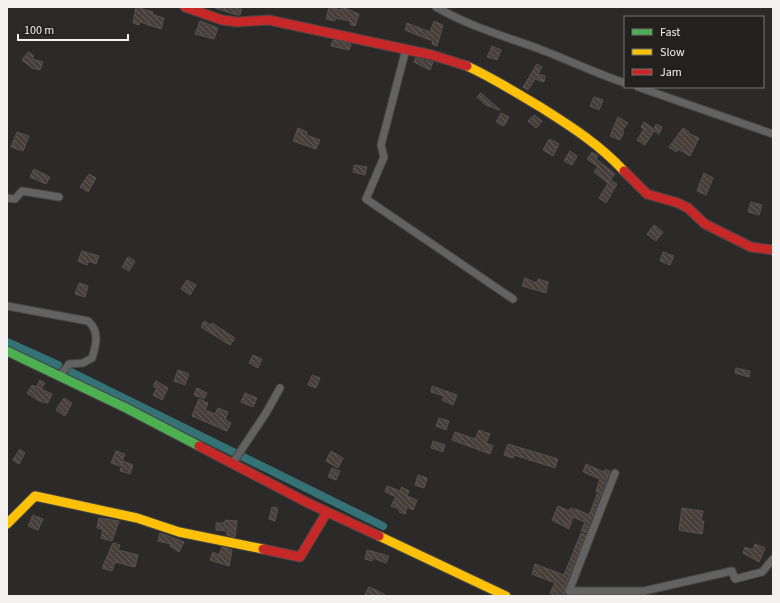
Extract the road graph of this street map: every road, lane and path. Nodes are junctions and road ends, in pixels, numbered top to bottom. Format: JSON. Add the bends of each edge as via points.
{"nodes":[{"id":1,"x":185,"y":7,"type":"edge"},
{"id":2,"x":436,"y":7,"type":"edge"},
{"id":3,"x":406,"y":49,"type":"junction"},
{"id":4,"x":624,"y":83,"type":"edge"},
{"id":5,"x":641,"y":88,"type":"edge"},
{"id":6,"x":773,"y":134,"type":"edge"},
{"id":7,"x":59,"y":197,"type":"dead end"},
{"id":8,"x":7,"y":198,"type":"edge"},
{"id":9,"x":773,"y":250,"type":"edge"},
{"id":10,"x":513,"y":299,"type":"dead end"},
{"id":11,"x":7,"y":306,"type":"edge"},
{"id":12,"x":7,"y":351,"type":"edge"},
{"id":13,"x":60,"y":376,"type":"junction"},
{"id":14,"x":280,"y":388,"type":"dead end"},
{"id":15,"x":234,"y":460,"type":"junction"},
{"id":16,"x":615,"y":473,"type":"dead end"},
{"id":17,"x":327,"y":512,"type":"junction"},
{"id":18,"x":7,"y":524,"type":"edge"},
{"id":19,"x":773,"y":559,"type":"edge"},
{"id":20,"x":506,"y":596,"type":"edge"}],
"edges":[{"from":1,"to":3,"type":"street","via":[[222,20],[269,20]]},
{"from":2,"to":4,"type":"street","via":[[457,19]]},
{"from":3,"to":9,"type":"street","via":[[462,64],[493,78],[581,133],[608,154],[647,194],[688,208],[705,224],[740,242],[752,247]]},
{"from":3,"to":10,"type":"street","via":[[381,145],[384,157],[366,199]]},
{"from":5,"to":6,"type":"street"},
{"from":7,"to":8,"type":"street","via":[[22,191],[15,199]]},
{"from":11,"to":13,"type":"street","via":[[88,321],[94,325],[97,340],[92,358],[83,363],[69,364]]},
{"from":12,"to":13,"type":"street"},
{"from":13,"to":15,"type":"street"},
{"from":14,"to":15,"type":"street"},
{"from":15,"to":17,"type":"street"},
{"from":16,"to":19,"type":"street","via":[[569,592],[644,591],[732,571],[735,579],[762,572]]},
{"from":17,"to":18,"type":"street","via":[[300,557],[179,532],[137,518],[35,496]]},
{"from":17,"to":20,"type":"street"}]}
